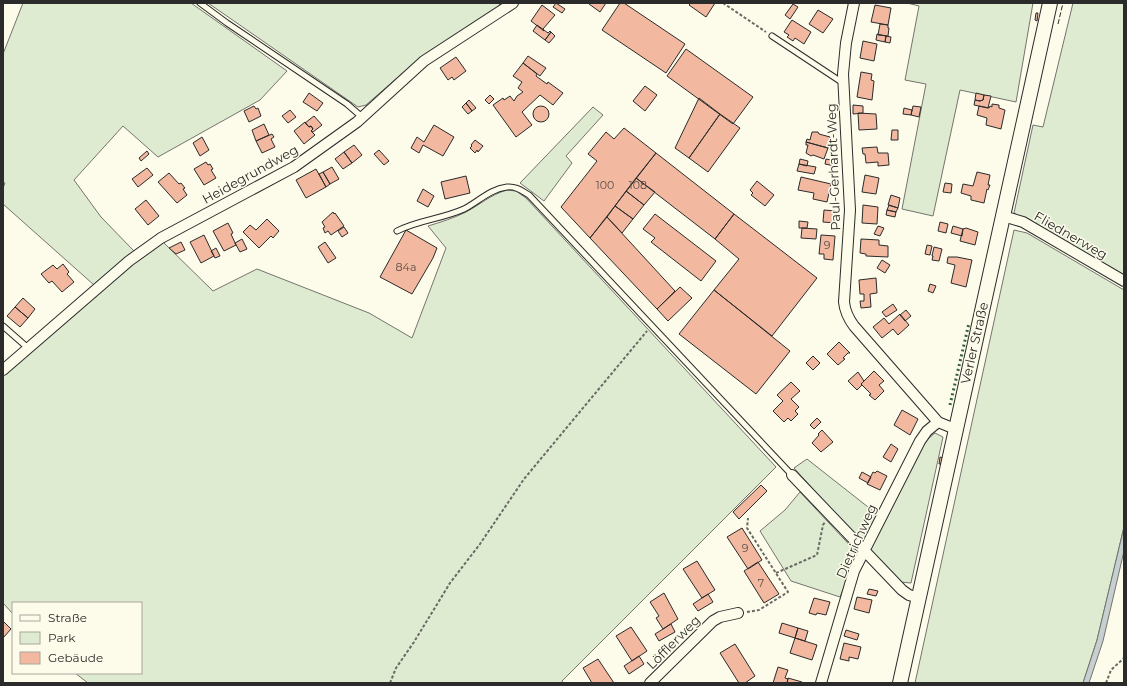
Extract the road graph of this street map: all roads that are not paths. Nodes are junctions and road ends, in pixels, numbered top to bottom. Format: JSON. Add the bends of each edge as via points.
{"nodes":[{"id":1,"x":200,"y":3,"type":"edge"},
{"id":2,"x":512,"y":3,"type":"edge"},
{"id":3,"x":854,"y":3,"type":"edge"},
{"id":4,"x":1050,"y":3,"type":"edge"},
{"id":5,"x":772,"y":36,"type":"road end"},
{"id":6,"x":844,"y":84,"type":"junction"},
{"id":7,"x":362,"y":117,"type":"junction"},
{"id":8,"x":1002,"y":216,"type":"junction"},
{"id":9,"x":397,"y":231,"type":"dead end"},
{"id":10,"x":1124,"y":281,"type":"edge"},
{"id":11,"x":3,"y":326,"type":"edge"},
{"id":12,"x":28,"y":348,"type":"junction"},
{"id":13,"x":3,"y":370,"type":"edge"},
{"id":14,"x":938,"y":422,"type":"junction"},
{"id":15,"x":955,"y":429,"type":"junction"},
{"id":16,"x":792,"y":475,"type":"joint"},
{"id":17,"x":863,"y":550,"type":"junction"},
{"id":18,"x":919,"y":598,"type":"junction"},
{"id":19,"x":738,"y":613,"type":"road end"},
{"id":20,"x":650,"y":683,"type":"edge"},
{"id":21,"x":821,"y":683,"type":"edge"},
{"id":22,"x":900,"y":683,"type":"edge"}],
"edges":[{"from":1,"to":7,"type":"lane"},
{"from":2,"to":7,"type":"street","name":"Heidegrundweg","via":[[424,61]]},
{"from":3,"to":6,"type":"street","name":"Paul-Gerhardt-Weg","via":[[846,42]]},
{"from":4,"to":8,"type":"main road","name":"Verler Straße"},
{"from":5,"to":6,"type":"lane"},
{"from":6,"to":14,"type":"street","name":"Paul-Gerhardt-Weg","via":[[850,210],[845,310],[854,326]]},
{"from":7,"to":12,"type":"street","name":"Heidegrundweg","via":[[294,167],[161,238],[129,261]]},
{"from":8,"to":10,"type":"street","name":"Fliednerweg","via":[[1023,222]]},
{"from":8,"to":15,"type":"main road","name":"Verler Straße"},
{"from":9,"to":16,"type":"lane","via":[[408,225],[465,209],[494,190],[518,188],[529,195]]},
{"from":11,"to":12,"type":"lane"},
{"from":12,"to":13,"type":"street","name":"Heidegrundweg"},
{"from":14,"to":15,"type":"street","name":"Paul-Gerhardt-Weg"},
{"from":14,"to":17,"type":"street","name":"Dietrichweg","via":[[920,441]]},
{"from":15,"to":18,"type":"main road","name":"Verler Straße"},
{"from":16,"to":17,"type":"street"},
{"from":17,"to":18,"type":"street","via":[[902,590]]},
{"from":17,"to":21,"type":"street","name":"Dietrichweg","via":[[854,570]]},
{"from":18,"to":22,"type":"main road","name":"Verler Straße"},
{"from":19,"to":20,"type":"street","name":"Löfflerweg","via":[[713,621]]}]}
